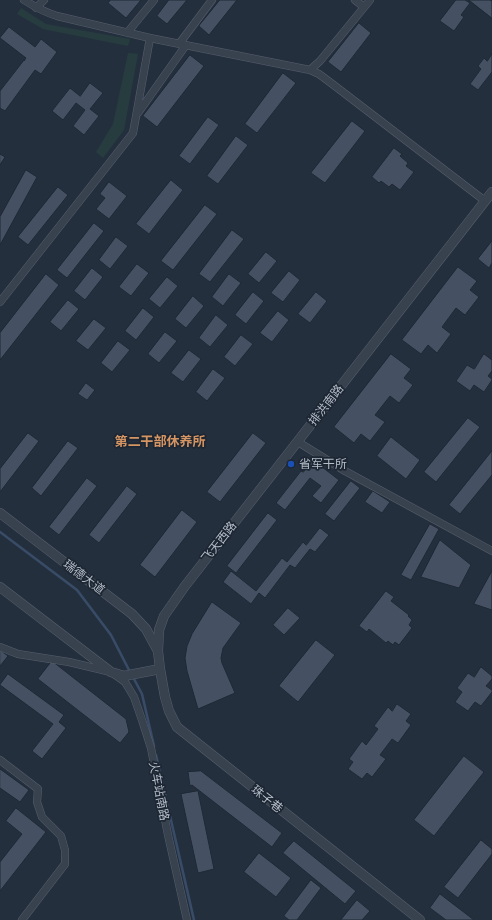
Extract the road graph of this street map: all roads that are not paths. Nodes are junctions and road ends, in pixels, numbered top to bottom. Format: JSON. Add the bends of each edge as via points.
{"nodes":[{"id":1,"x":24,"y":0,"type":"edge"},
{"id":2,"x":44,"y":0,"type":"edge"},
{"id":3,"x":154,"y":0,"type":"edge"},
{"id":4,"x":212,"y":0,"type":"edge"},
{"id":5,"x":355,"y":0,"type":"edge"},
{"id":6,"x":370,"y":0,"type":"edge"},
{"id":7,"x":36,"y":8,"type":"junction"},
{"id":8,"x":364,"y":8,"type":"junction"},
{"id":9,"x":127,"y":33,"type":"junction"},
{"id":10,"x":150,"y":38,"type":"junction"},
{"id":11,"x":182,"y":45,"type":"junction"},
{"id":12,"x":310,"y":70,"type":"junction"},
{"id":13,"x":137,"y":114,"type":"junction"},
{"id":14,"x":492,"y":192,"type":"edge"},
{"id":15,"x":485,"y":201,"type":"junction"},
{"id":16,"x":0,"y":302,"type":"edge"},
{"id":17,"x":298,"y":442,"type":"junction"},
{"id":18,"x":0,"y":513,"type":"edge"},
{"id":19,"x":492,"y":551,"type":"edge"},
{"id":20,"x":0,"y":587,"type":"edge"},
{"id":21,"x":0,"y":647,"type":"edge"},
{"id":22,"x":158,"y":651,"type":"junction"},
{"id":23,"x":160,"y":668,"type":"junction"},
{"id":24,"x":111,"y":672,"type":"junction"},
{"id":25,"x":0,"y":760,"type":"edge"},
{"id":26,"x":22,"y":920,"type":"edge"},
{"id":27,"x":187,"y":920,"type":"edge"},
{"id":28,"x":420,"y":920,"type":"edge"}],
"edges":[{"from":1,"to":7,"type":"street"},
{"from":2,"to":7,"type":"street"},
{"from":3,"to":9,"type":"street"},
{"from":4,"to":11,"type":"street"},
{"from":5,"to":8,"type":"street"},
{"from":6,"to":8,"type":"street"},
{"from":7,"to":9,"type":"street","via":[[56,16]]},
{"from":8,"to":12,"type":"street"},
{"from":9,"to":10,"type":"street"},
{"from":10,"to":11,"type":"street"},
{"from":10,"to":13,"type":"street"},
{"from":11,"to":12,"type":"street"},
{"from":11,"to":13,"type":"street"},
{"from":12,"to":15,"type":"street","via":[[319,74]]},
{"from":13,"to":16,"type":"street","via":[[133,133]]},
{"from":14,"to":15,"type":"street","name":"排洪南路"},
{"from":15,"to":17,"type":"street","name":"排洪南路"},
{"from":17,"to":19,"type":"street","via":[[345,471]]},
{"from":17,"to":22,"type":"street","name":"飞天西路","via":[[164,616],[159,630]]},
{"from":18,"to":22,"type":"street","name":"瑞德大道","via":[[132,614],[146,629]]},
{"from":20,"to":24,"type":"street"},
{"from":21,"to":24,"type":"street","via":[[18,654]]},
{"from":22,"to":23,"type":"street","name":"珠子巷"},
{"from":23,"to":24,"type":"street","via":[[124,676]]},
{"from":23,"to":28,"type":"street","name":"珠子巷","via":[[169,711],[177,727]]},
{"from":24,"to":27,"type":"street","name":"火车站南路","via":[[125,682],[134,697],[145,727]]},
{"from":25,"to":26,"type":"street","via":[[38,789],[37,802],[42,817],[61,836],[65,850],[65,864]]}]}
